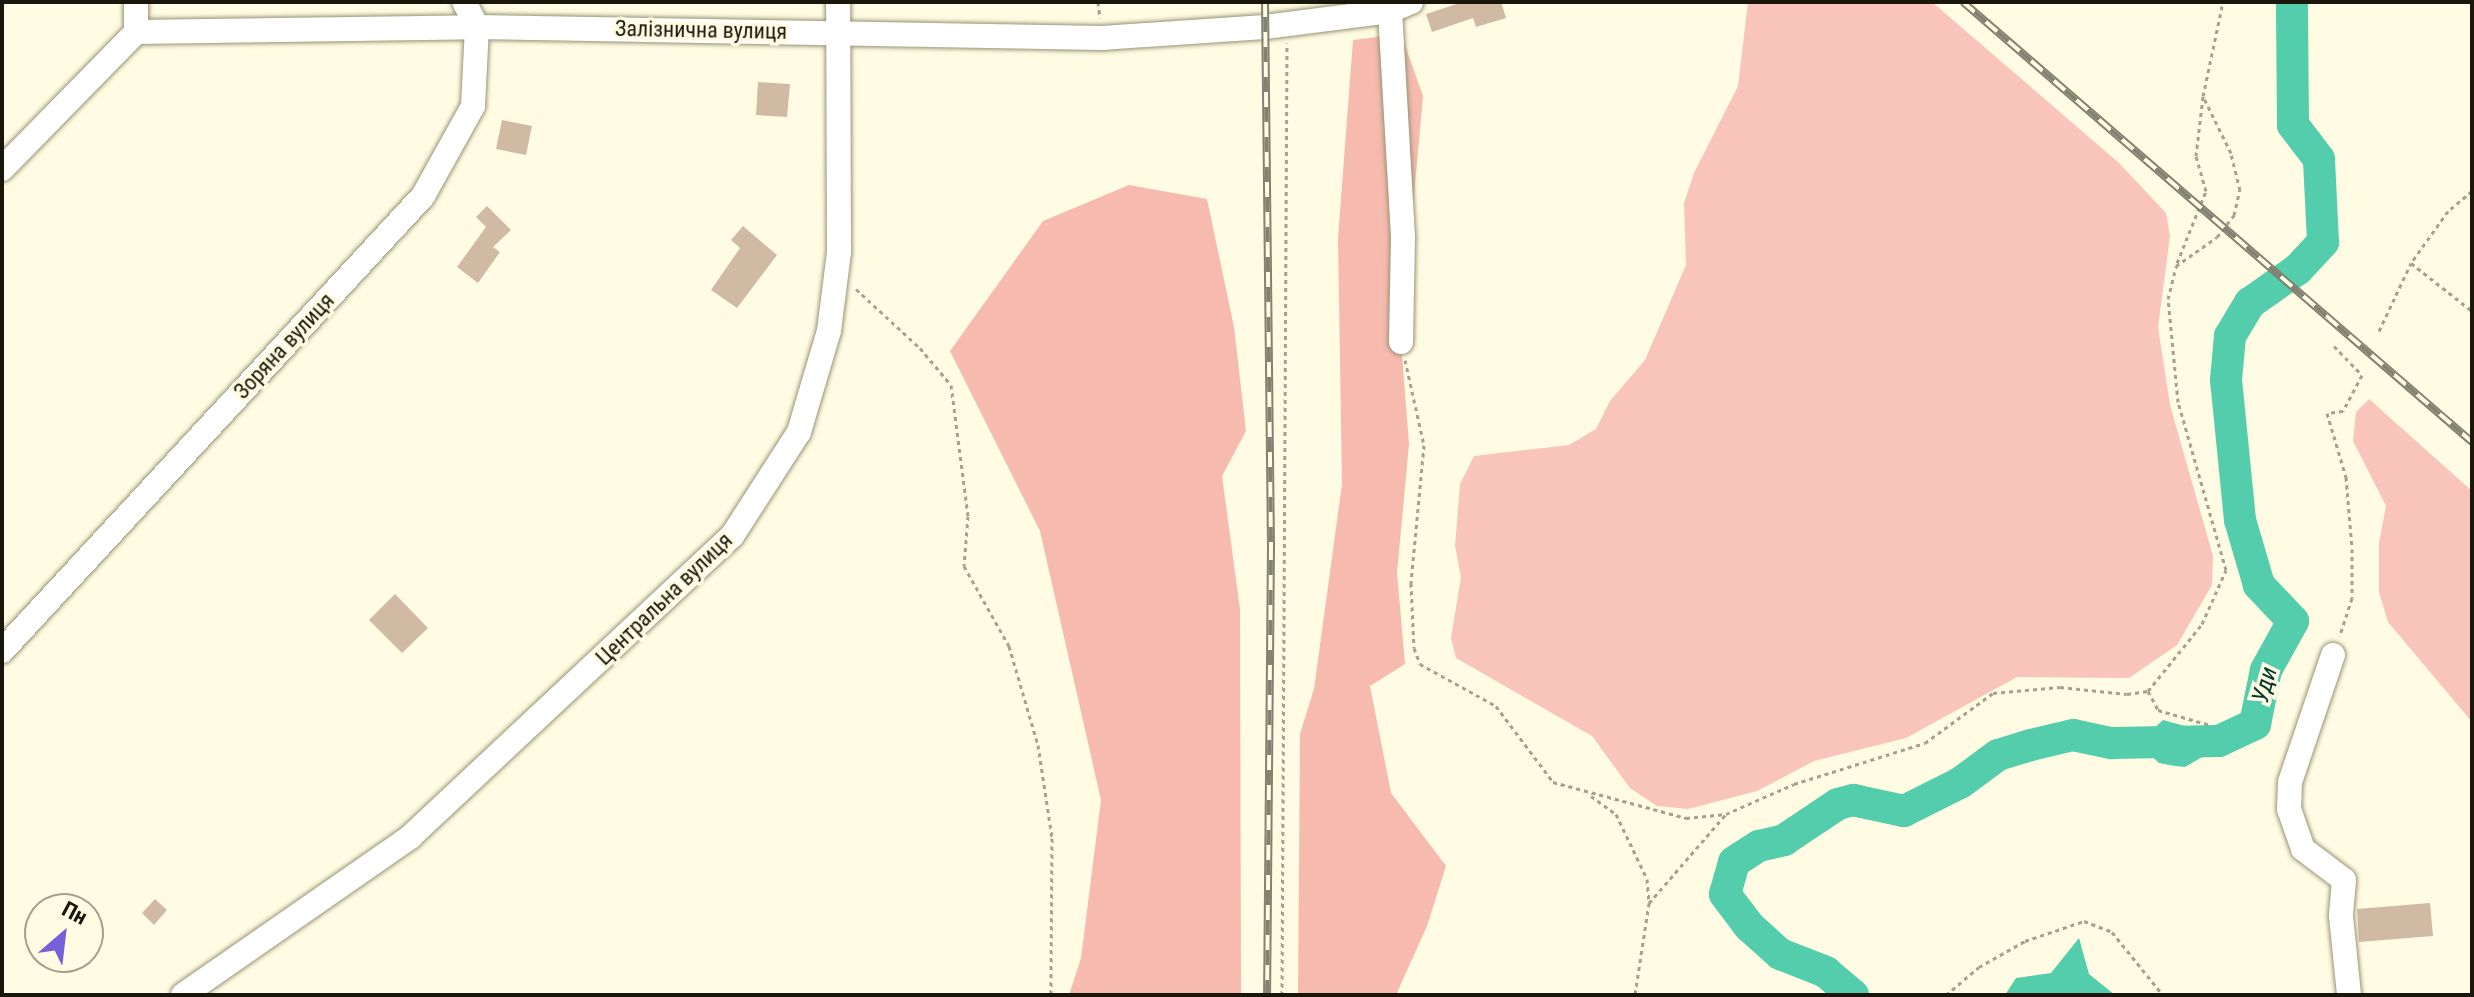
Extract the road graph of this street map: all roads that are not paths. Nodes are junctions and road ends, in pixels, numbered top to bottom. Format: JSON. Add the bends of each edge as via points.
{"nodes":[{"id":1,"x":136,"y":2,"type":"edge"},
{"id":2,"x":464,"y":2,"type":"edge"},
{"id":3,"x":838,"y":2,"type":"edge"},
{"id":4,"x":1401,"y":7,"type":"edge"},
{"id":5,"x":477,"y":27,"type":"junction"},
{"id":6,"x":838,"y":30,"type":"junction"},
{"id":7,"x":136,"y":32,"type":"junction"},
{"id":8,"x":2,"y":169,"type":"edge"},
{"id":9,"x":1401,"y":342,"type":"road end"},
{"id":10,"x":2,"y":651,"type":"edge"},
{"id":11,"x":2333,"y":655,"type":"road end"},
{"id":12,"x":183,"y":995,"type":"edge"},
{"id":13,"x":2349,"y":995,"type":"edge"}],
"edges":[{"from":1,"to":7,"type":"street"},
{"from":2,"to":5,"type":"street"},
{"from":3,"to":6,"type":"street","name":"Центральна вулиця"},
{"from":4,"to":6,"type":"street","name":"Залізнична вулиця","via":[[1276,25],[1102,38]]},
{"from":4,"to":9,"type":"street"},
{"from":5,"to":6,"type":"street","name":"Залізнична вулиця"},
{"from":5,"to":7,"type":"street","name":"Залізнична вулиця"},
{"from":5,"to":10,"type":"street","name":"Зоряна вулиця","via":[[473,106],[423,196]]},
{"from":6,"to":12,"type":"street","name":"Центральна вулиця","via":[[839,252],[829,331],[799,432],[732,536],[410,837]]},
{"from":7,"to":8,"type":"street"},
{"from":11,"to":13,"type":"street","via":[[2296,759],[2289,809],[2303,849],[2344,880],[2341,916]]}]}
